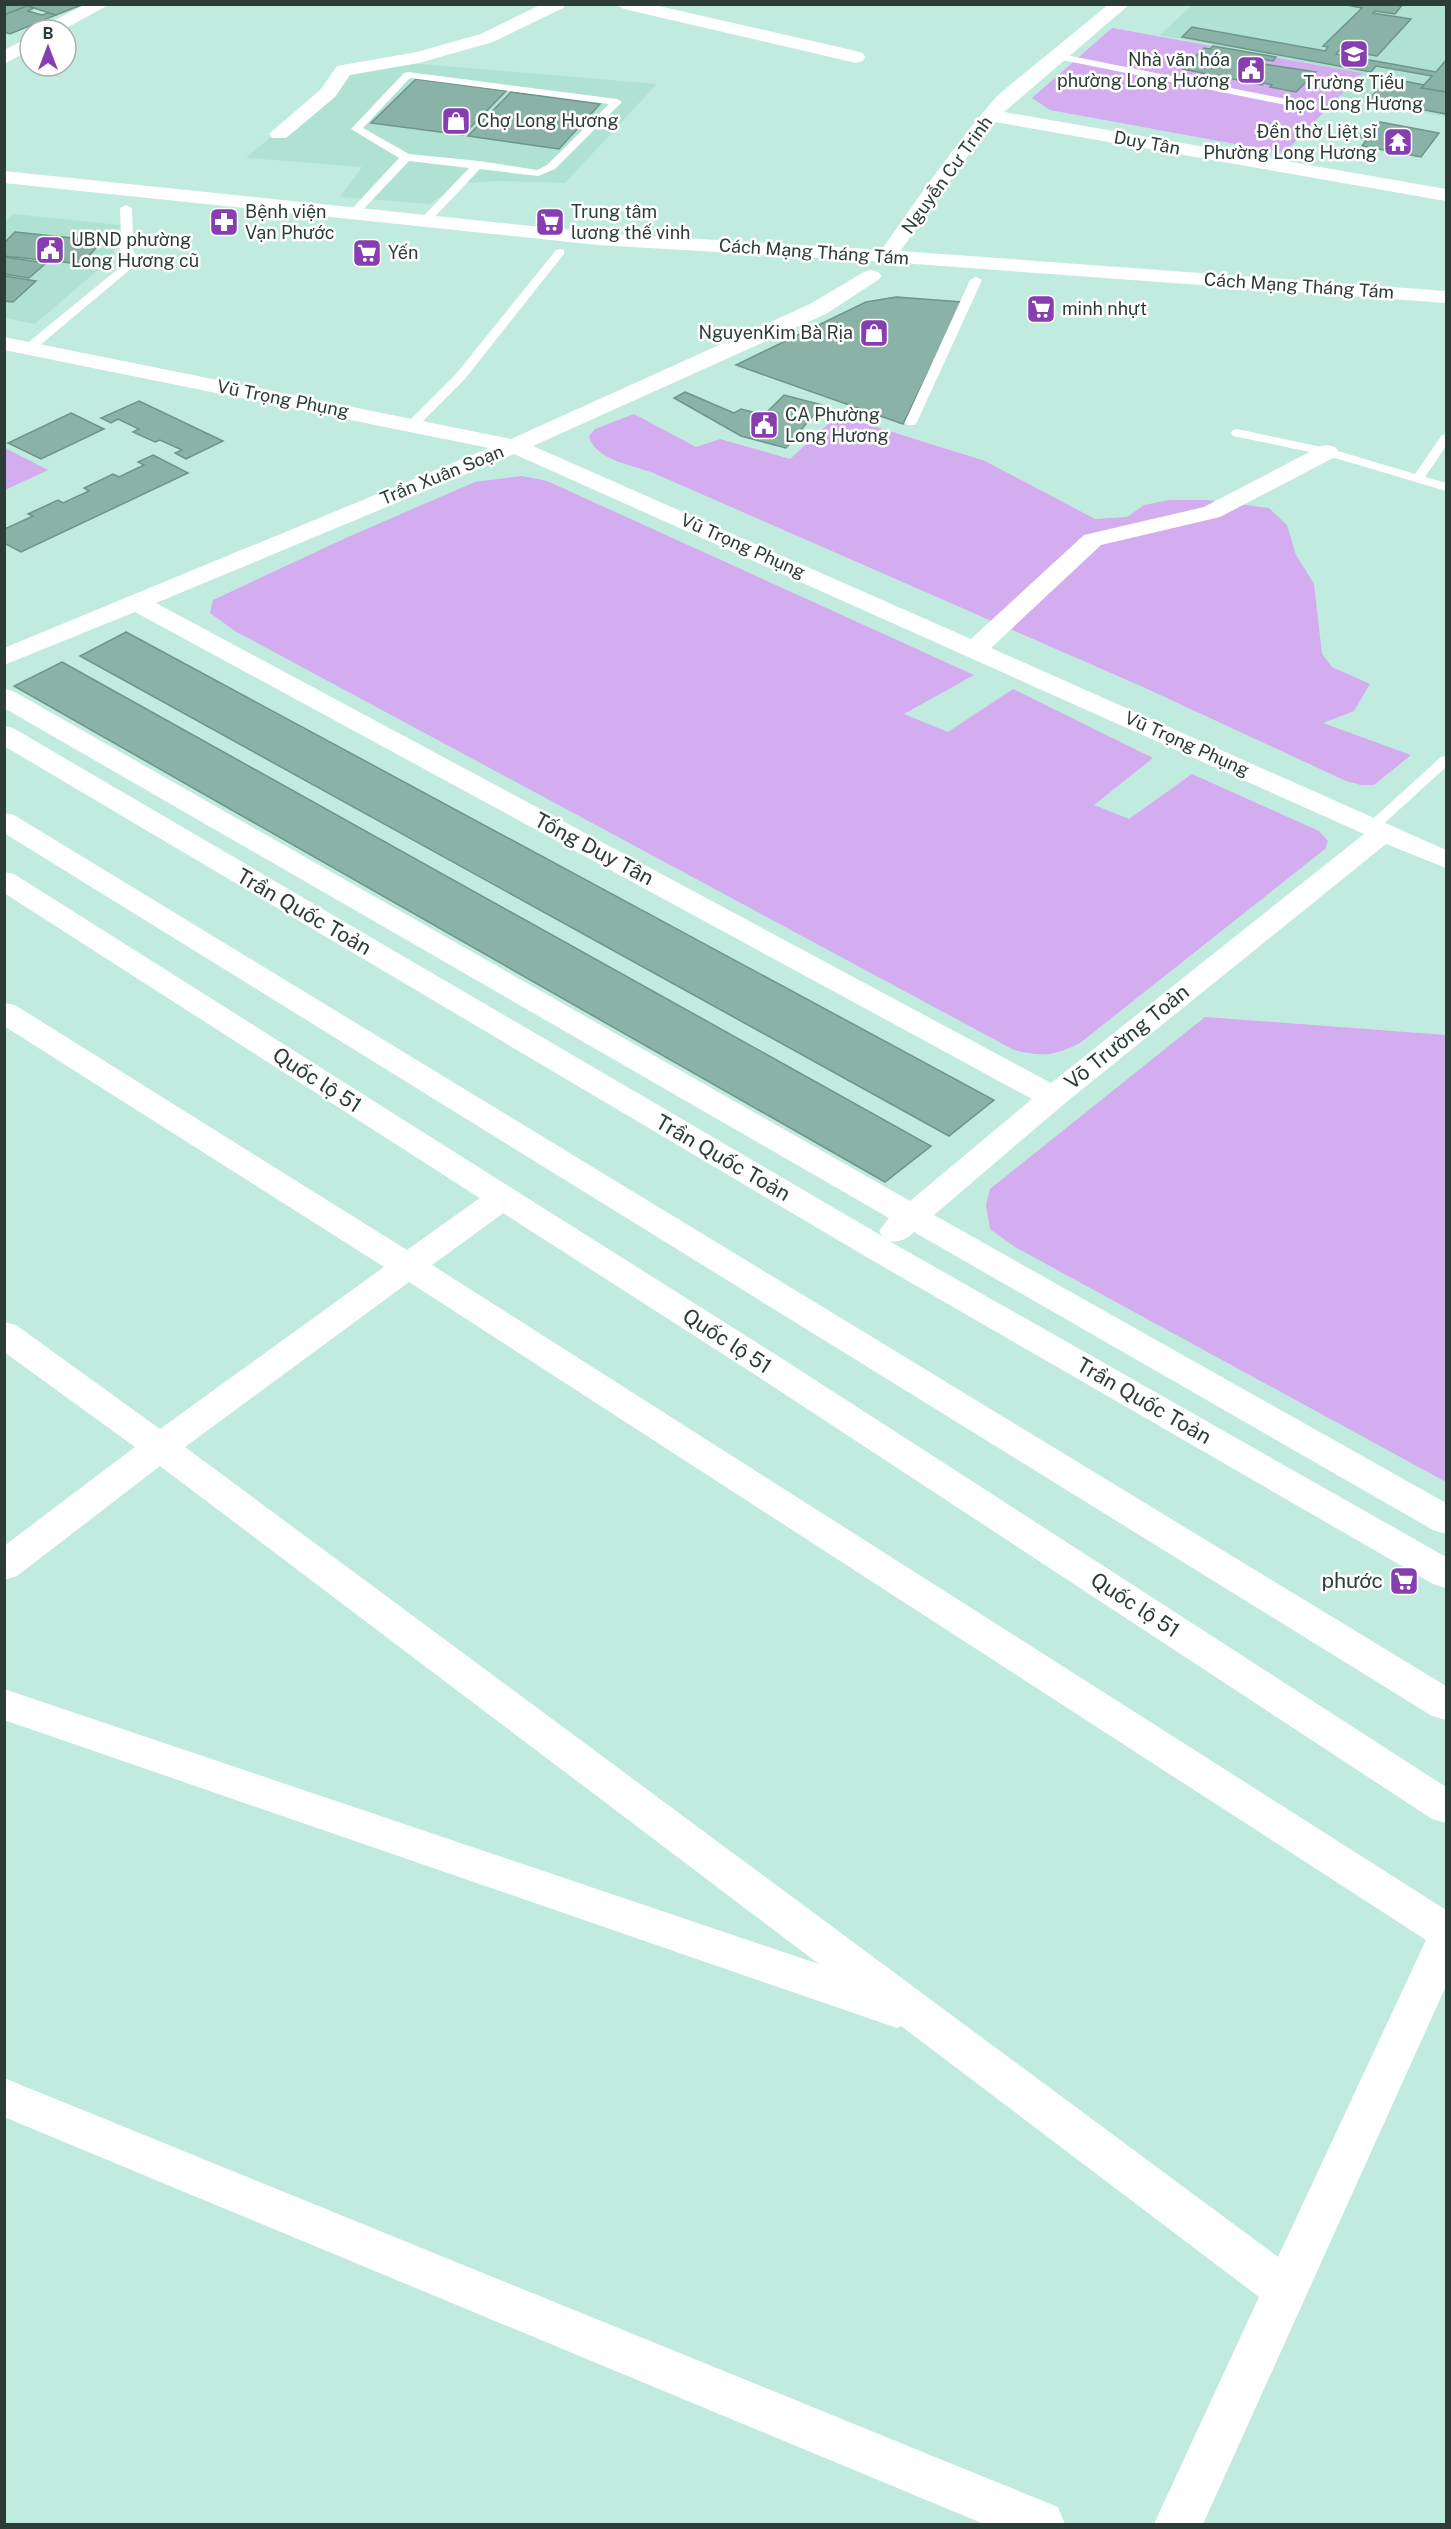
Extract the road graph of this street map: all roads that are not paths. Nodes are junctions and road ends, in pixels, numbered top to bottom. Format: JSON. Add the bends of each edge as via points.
{"nodes":[{"id":1,"x":101,"y":4,"type":"edge"},
{"id":2,"x":557,"y":4,"type":"edge"},
{"id":3,"x":624,"y":4,"type":"edge"},
{"id":4,"x":1121,"y":4,"type":"edge"},
{"id":5,"x":73,"y":18,"type":"edge"},
{"id":6,"x":18,"y":50,"type":"edge"},
{"id":7,"x":1056,"y":56,"type":"junction"},
{"id":8,"x":856,"y":57,"type":"dead end"},
{"id":9,"x":4,"y":59,"type":"edge"},
{"id":10,"x":1305,"y":106,"type":"dead end"},
{"id":11,"x":990,"y":115,"type":"junction"},
{"id":12,"x":279,"y":134,"type":"dead end"},
{"id":13,"x":406,"y":157,"type":"junction"},
{"id":14,"x":479,"y":165,"type":"junction"},
{"id":15,"x":4,"y":177,"type":"edge"},
{"id":16,"x":4,"y":195,"type":"edge"},
{"id":17,"x":1446,"y":195,"type":"edge"},
{"id":18,"x":126,"y":208,"type":"junction"},
{"id":19,"x":353,"y":214,"type":"junction"},
{"id":20,"x":424,"y":222,"type":"junction"},
{"id":21,"x":560,"y":252,"type":"junction"},
{"id":22,"x":887,"y":256,"type":"junction"},
{"id":23,"x":872,"y":276,"type":"junction"},
{"id":24,"x":976,"y":280,"type":"junction"},
{"id":25,"x":1446,"y":297,"type":"edge"},
{"id":26,"x":1446,"y":313,"type":"edge"},
{"id":27,"x":4,"y":343,"type":"edge"},
{"id":28,"x":29,"y":348,"type":"junction"},
{"id":29,"x":910,"y":422,"type":"dead end"},
{"id":30,"x":412,"y":425,"type":"junction"},
{"id":31,"x":1237,"y":433,"type":"dead end"},
{"id":32,"x":1446,"y":438,"type":"edge"},
{"id":33,"x":514,"y":446,"type":"junction"},
{"id":34,"x":1327,"y":452,"type":"junction"},
{"id":35,"x":1418,"y":478,"type":"junction"},
{"id":36,"x":1446,"y":487,"type":"edge"},
{"id":37,"x":136,"y":602,"type":"junction"},
{"id":38,"x":975,"y":649,"type":"junction"},
{"id":39,"x":4,"y":657,"type":"edge"},
{"id":40,"x":4,"y":697,"type":"edge"},
{"id":41,"x":4,"y":734,"type":"edge"},
{"id":42,"x":1446,"y":760,"type":"edge"},
{"id":43,"x":4,"y":821,"type":"edge"},
{"id":44,"x":230,"y":829,"type":"junction"},
{"id":45,"x":1378,"y":830,"type":"junction"},
{"id":46,"x":197,"y":849,"type":"junction"},
{"id":47,"x":1446,"y":860,"type":"edge"},
{"id":48,"x":4,"y":880,"type":"edge"},
{"id":49,"x":4,"y":1012,"type":"edge"},
{"id":50,"x":553,"y":1013,"type":"junction"},
{"id":51,"x":521,"y":1039,"type":"junction"},
{"id":52,"x":1053,"y":1097,"type":"junction"},
{"id":53,"x":502,"y":1198,"type":"junction"},
{"id":54,"x":911,"y":1218,"type":"junction"},
{"id":55,"x":875,"y":1247,"type":"junction"},
{"id":56,"x":408,"y":1266,"type":"junction"},
{"id":57,"x":4,"y":1334,"type":"edge"},
{"id":58,"x":160,"y":1447,"type":"junction"},
{"id":59,"x":1446,"y":1520,"type":"edge"},
{"id":60,"x":4,"y":1566,"type":"edge"},
{"id":61,"x":1446,"y":1574,"type":"edge"},
{"id":62,"x":4,"y":1704,"type":"edge"},
{"id":63,"x":1446,"y":1705,"type":"edge"},
{"id":64,"x":1446,"y":1806,"type":"edge"},
{"id":65,"x":1446,"y":1931,"type":"edge"},
{"id":66,"x":1446,"y":1942,"type":"edge"},
{"id":67,"x":925,"y":2019,"type":"junction"},
{"id":68,"x":4,"y":2097,"type":"edge"},
{"id":69,"x":1286,"y":2290,"type":"junction"},
{"id":70,"x":1041,"y":2524,"type":"edge"},
{"id":71,"x":1178,"y":2524,"type":"edge"}],
"edges":[{"from":1,"to":5,"type":"main road"},
{"from":2,"to":12,"type":"main road","via":[[487,38],[419,57],[344,70],[328,93]]},
{"from":3,"to":8,"type":"main road"},
{"from":4,"to":7,"type":"main road","name":"Nguyễn Cư Trinh"},
{"from":6,"to":9,"type":"main road"},
{"from":7,"to":10,"type":"lane"},
{"from":7,"to":11,"type":"main road","name":"Nguyễn Cư Trinh"},
{"from":11,"to":17,"type":"main road","name":"Duy Tân"},
{"from":11,"to":22,"type":"main road","name":"Nguyễn Cư Trinh"},
{"from":13,"to":14,"type":"lane"},
{"from":13,"to":14,"type":"lane","via":[[356,129],[408,75],[616,102],[551,167],[538,173]]},
{"from":13,"to":19,"type":"lane"},
{"from":14,"to":20,"type":"lane"},
{"from":15,"to":19,"type":"main road","name":"Cách Mạng Tháng Tám"},
{"from":16,"to":18,"type":"main road","name":"Cách Mạng Tháng Tám"},
{"from":18,"to":21,"type":"main road","name":"Cách Mạng Tháng Tám"},
{"from":18,"to":28,"type":"lane","via":[[124,246],[131,256],[129,265]]},
{"from":19,"to":20,"type":"main road","name":"Cách Mạng Tháng Tám"},
{"from":20,"to":22,"type":"main road","name":"Cách Mạng Tháng Tám","via":[[598,239]]},
{"from":21,"to":23,"type":"main road","name":"Cách Mạng Tháng Tám"},
{"from":21,"to":30,"type":"lane","via":[[460,377]]},
{"from":22,"to":23,"type":"main road","name":"Nguyễn Cư Trinh"},
{"from":22,"to":25,"type":"main road","name":"Cách Mạng Tháng Tám"},
{"from":23,"to":24,"type":"main road","name":"Cách Mạng Tháng Tám"},
{"from":23,"to":33,"type":"main road","name":"Trần Xuân Soạn","via":[[819,309]]},
{"from":24,"to":26,"type":"main road","name":"Cách Mạng Tháng Tám"},
{"from":24,"to":29,"type":"lane"},
{"from":27,"to":28,"type":"main road","name":"Vũ Trọng Phụng"},
{"from":28,"to":30,"type":"main road","name":"Vũ Trọng Phụng"},
{"from":30,"to":33,"type":"main road","name":"Vũ Trọng Phụng"},
{"from":31,"to":34,"type":"lane"},
{"from":32,"to":35,"type":"lane"},
{"from":33,"to":37,"type":"main road","name":"Trần Xuân Soạn"},
{"from":33,"to":38,"type":"main road","name":"Vũ Trọng Phụng"},
{"from":34,"to":35,"type":"lane"},
{"from":34,"to":38,"type":"main road","via":[[1212,513],[1093,540]]},
{"from":35,"to":36,"type":"lane"},
{"from":37,"to":39,"type":"main road","name":"Trần Xuân Soạn"},
{"from":37,"to":52,"type":"main road","name":"Tống Duy Tân"},
{"from":38,"to":45,"type":"main road","name":"Vũ Trọng Phụng"},
{"from":40,"to":44,"type":"main road","name":"Trần Quốc Toản"},
{"from":41,"to":46,"type":"main road","name":"Trần Quốc Toản"},
{"from":42,"to":45,"type":"lane"},
{"from":43,"to":63,"type":"main road"},
{"from":44,"to":46,"type":"main road"},
{"from":44,"to":50,"type":"main road","name":"Trần Quốc Toản"},
{"from":45,"to":47,"type":"main road","name":"Vũ Trọng Phụng"},
{"from":45,"to":52,"type":"main road","name":"Võ Trường Toản"},
{"from":46,"to":51,"type":"main road","name":"Trần Quốc Toản"},
{"from":48,"to":53,"type":"main road","name":"Quốc lộ 51"},
{"from":49,"to":56,"type":"main road"},
{"from":50,"to":51,"type":"main road"},
{"from":50,"to":54,"type":"main road","name":"Trần Quốc Toản"},
{"from":51,"to":55,"type":"main road","name":"Trần Quốc Toản"},
{"from":52,"to":54,"type":"main road","name":"Võ Trường Toản"},
{"from":53,"to":56,"type":"main road"},
{"from":53,"to":64,"type":"main road","name":"Quốc lộ 51"},
{"from":54,"to":55,"type":"main road","name":"Võ Trường Toản"},
{"from":54,"to":59,"type":"main road","name":"Trần Quốc Toản"},
{"from":55,"to":61,"type":"main road","name":"Trần Quốc Toản"},
{"from":56,"to":58,"type":"main road"},
{"from":56,"to":65,"type":"main road"},
{"from":57,"to":58,"type":"main road"},
{"from":58,"to":60,"type":"main road"},
{"from":58,"to":67,"type":"main road"},
{"from":62,"to":67,"type":"main road"},
{"from":66,"to":69,"type":"main road"},
{"from":67,"to":69,"type":"main road"},
{"from":68,"to":70,"type":"main road"},
{"from":69,"to":71,"type":"main road"}]}
